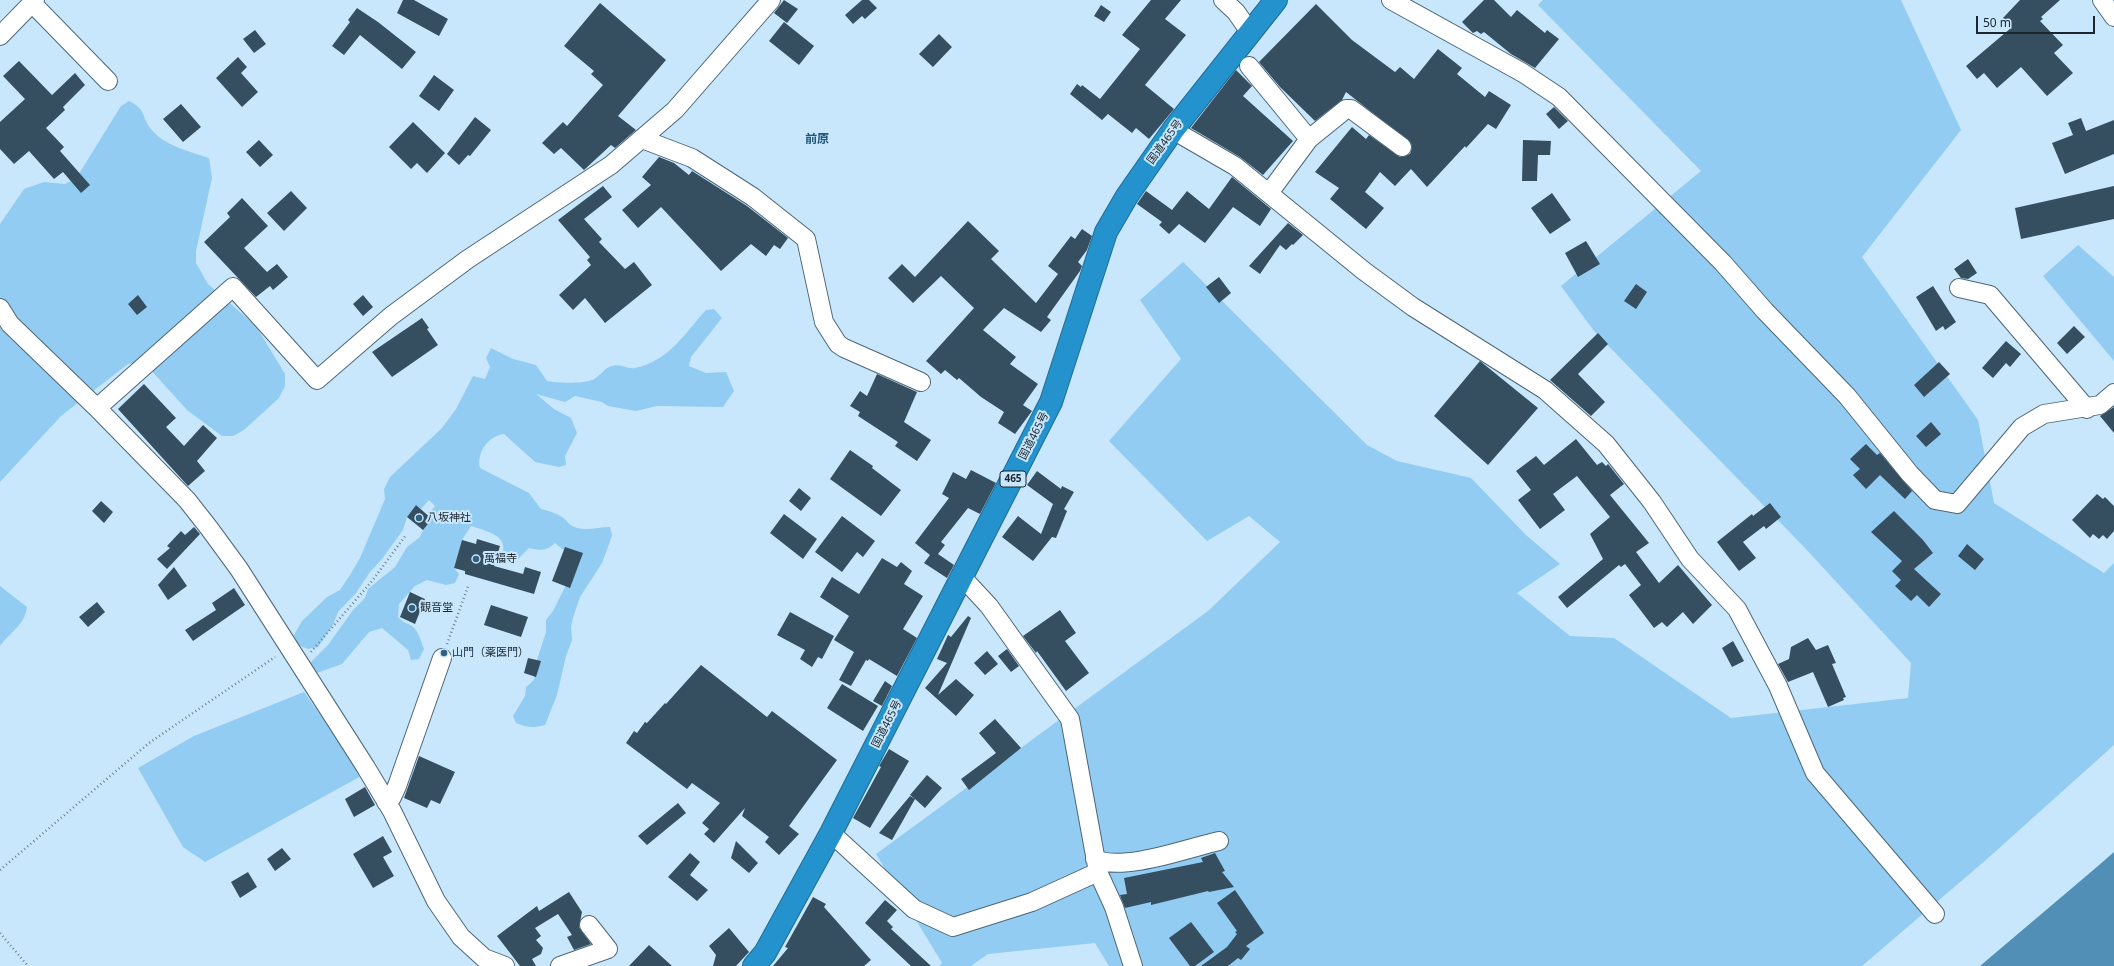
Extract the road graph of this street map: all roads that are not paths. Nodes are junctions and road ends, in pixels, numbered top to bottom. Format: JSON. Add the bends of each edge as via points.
{"nodes":[{"id":1,"x":771,"y":0,"type":"edge"},
{"id":2,"x":1223,"y":0,"type":"edge"},
{"id":3,"x":1276,"y":0,"type":"edge"},
{"id":4,"x":1392,"y":0,"type":"edge"},
{"id":5,"x":2102,"y":0,"type":"edge"},
{"id":6,"x":34,"y":2,"type":"edge"},
{"id":7,"x":2114,"y":17,"type":"edge"},
{"id":8,"x":1250,"y":32,"type":"junction"},
{"id":9,"x":0,"y":36,"type":"edge"},
{"id":10,"x":1249,"y":66,"type":"dead end"},
{"id":11,"x":108,"y":81,"type":"dead end"},
{"id":12,"x":1173,"y":130,"type":"junction"},
{"id":13,"x":642,"y":139,"type":"junction"},
{"id":14,"x":1308,"y":139,"type":"junction"},
{"id":15,"x":1402,"y":147,"type":"dead end"},
{"id":16,"x":1269,"y":193,"type":"junction"},
{"id":17,"x":1959,"y":288,"type":"dead end"},
{"id":18,"x":0,"y":308,"type":"edge"},
{"id":19,"x":921,"y":382,"type":"dead end"},
{"id":20,"x":2114,"y":394,"type":"edge"},
{"id":21,"x":96,"y":408,"type":"junction"},
{"id":22,"x":2087,"y":408,"type":"junction"},
{"id":23,"x":963,"y":578,"type":"junction"},
{"id":24,"x":444,"y":653,"type":"road end"},
{"id":25,"x":386,"y":802,"type":"junction"},
{"id":26,"x":831,"y":833,"type":"junction"},
{"id":27,"x":1219,"y":841,"type":"dead end"},
{"id":28,"x":1096,"y":866,"type":"junction"},
{"id":29,"x":1935,"y":914,"type":"dead end"},
{"id":30,"x":589,"y":926,"type":"dead end"},
{"id":31,"x":505,"y":966,"type":"edge"},
{"id":32,"x":560,"y":966,"type":"edge"},
{"id":33,"x":754,"y":966,"type":"edge"},
{"id":34,"x":1133,"y":966,"type":"edge"}],
"edges":[{"from":1,"to":13,"type":"street","via":[[675,110]]},
{"from":2,"to":8,"type":"street","via":[[1236,12]]},
{"from":3,"to":8,"type":"highway","name":"国道465号","number":"465"},
{"from":4,"to":22,"type":"street","via":[[1523,73],[1559,97],[1723,263],[1765,311],[1847,396],[1910,474],[1936,500],[1957,504],[2022,427],[2038,417]]},
{"from":5,"to":7,"type":"street"},
{"from":6,"to":9,"type":"street"},
{"from":6,"to":11,"type":"street"},
{"from":8,"to":12,"type":"highway","name":"国道465号","number":"465"},
{"from":10,"to":14,"type":"street"},
{"from":12,"to":16,"type":"street","via":[[1235,166]]},
{"from":12,"to":23,"type":"highway","name":"国道465号","number":"465","via":[[1127,196],[1106,232],[1051,402]]},
{"from":13,"to":19,"type":"street","via":[[692,158],[753,197],[806,239],[824,322],[838,344]]},
{"from":13,"to":21,"type":"street","via":[[611,165],[468,259],[391,316],[317,380],[234,287]]},
{"from":14,"to":15,"type":"street","via":[[1346,109],[1351,109]]},
{"from":14,"to":16,"type":"street"},
{"from":16,"to":29,"type":"street","via":[[1413,307],[1545,390],[1606,444],[1652,502],[1690,559],[1737,609],[1778,686],[1815,773]]},
{"from":17,"to":22,"type":"street","via":[[1990,295]]},
{"from":18,"to":21,"type":"street","via":[[10,324]]},
{"from":20,"to":22,"type":"street","via":[[2100,406]]},
{"from":21,"to":25,"type":"street","via":[[187,500],[205,522],[239,569]]},
{"from":23,"to":26,"type":"highway","name":"国道465号","number":"465"},
{"from":23,"to":28,"type":"street","via":[[988,606],[1070,719]]},
{"from":24,"to":25,"type":"street","via":[[397,786],[392,797]]},
{"from":25,"to":31,"type":"street","via":[[436,901],[461,937],[484,958]]},
{"from":26,"to":28,"type":"street","via":[[914,909],[953,927],[1032,902]]},
{"from":26,"to":33,"type":"highway","name":"国道465号","number":"465","via":[[765,953]]},
{"from":27,"to":28,"type":"street","via":[[1124,864]]},
{"from":28,"to":34,"type":"street","via":[[1114,906]]},
{"from":30,"to":32,"type":"street","via":[[608,949]]}]}
